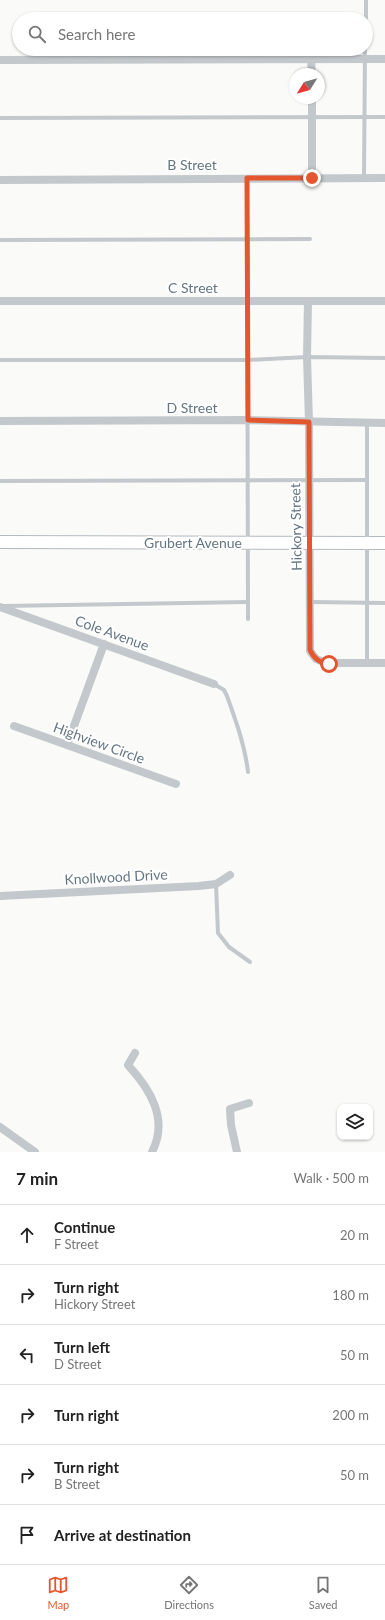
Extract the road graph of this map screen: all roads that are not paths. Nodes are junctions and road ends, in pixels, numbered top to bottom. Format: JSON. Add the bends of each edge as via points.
{"nodes":[{"id":1,"x":366,"y":0,"type":"edge"},
{"id":2,"x":366,"y":12,"type":"edge"},
{"id":3,"x":365,"y":59,"type":"junction"},
{"id":4,"x":385,"y":59,"type":"edge"},
{"id":5,"x":0,"y":60,"type":"edge"},
{"id":6,"x":312,"y":60,"type":"junction"},
{"id":7,"x":312,"y":68,"type":"edge"},
{"id":8,"x":312,"y":104,"type":"edge"},
{"id":9,"x":364,"y":117,"type":"junction"},
{"id":10,"x":385,"y":117,"type":"edge"},
{"id":11,"x":0,"y":118,"type":"edge"},
{"id":12,"x":312,"y":118,"type":"junction"},
{"id":13,"x":247,"y":178,"type":"junction"},
{"id":14,"x":312,"y":178,"type":"junction"},
{"id":15,"x":364,"y":178,"type":"junction"},
{"id":16,"x":385,"y":178,"type":"edge"},
{"id":17,"x":0,"y":180,"type":"edge"},
{"id":18,"x":248,"y":239,"type":"junction"},
{"id":19,"x":310,"y":239,"type":"dead end"},
{"id":20,"x":0,"y":240,"type":"edge"},
{"id":21,"x":0,"y":301,"type":"edge"},
{"id":22,"x":247,"y":301,"type":"junction"},
{"id":23,"x":308,"y":301,"type":"junction"},
{"id":24,"x":385,"y":301,"type":"edge"},
{"id":25,"x":307,"y":357,"type":"junction"},
{"id":26,"x":385,"y":358,"type":"edge"},
{"id":27,"x":0,"y":360,"type":"edge"},
{"id":28,"x":248,"y":360,"type":"junction"},
{"id":29,"x":248,"y":420,"type":"junction"},
{"id":30,"x":0,"y":421,"type":"edge"},
{"id":31,"x":309,"y":422,"type":"junction"},
{"id":32,"x":367,"y":423,"type":"junction"},
{"id":33,"x":385,"y":423,"type":"edge"},
{"id":34,"x":247,"y":480,"type":"junction"},
{"id":35,"x":308,"y":480,"type":"junction"},
{"id":36,"x":366,"y":480,"type":"junction"},
{"id":37,"x":0,"y":481,"type":"edge"},
{"id":38,"x":0,"y":542,"type":"edge"},
{"id":39,"x":248,"y":543,"type":"junction"},
{"id":40,"x":310,"y":543,"type":"junction"},
{"id":41,"x":366,"y":543,"type":"junction"},
{"id":42,"x":385,"y":543,"type":"edge"},
{"id":43,"x":248,"y":602,"type":"junction"},
{"id":44,"x":310,"y":602,"type":"junction"},
{"id":45,"x":367,"y":602,"type":"junction"},
{"id":46,"x":385,"y":603,"type":"edge"},
{"id":47,"x":0,"y":606,"type":"edge"},
{"id":48,"x":248,"y":619,"type":"dead end"},
{"id":49,"x":104,"y":644,"type":"junction"},
{"id":50,"x":385,"y":663,"type":"edge"},
{"id":51,"x":367,"y":664,"type":"junction"},
{"id":52,"x":214,"y":684,"type":"joint"},
{"id":53,"x":14,"y":726,"type":"dead end"},
{"id":54,"x":67,"y":745,"type":"junction"},
{"id":55,"x":248,"y":772,"type":"dead end"},
{"id":56,"x":176,"y":784,"type":"dead end"},
{"id":57,"x":230,"y":875,"type":"dead end"},
{"id":58,"x":216,"y":884,"type":"junction"},
{"id":59,"x":0,"y":896,"type":"edge"},
{"id":60,"x":250,"y":962,"type":"dead end"},
{"id":61,"x":135,"y":1053,"type":"dead end"},
{"id":62,"x":249,"y":1103,"type":"dead end"},
{"id":63,"x":0,"y":1126,"type":"edge"},
{"id":64,"x":35,"y":1152,"type":"edge"},
{"id":65,"x":152,"y":1152,"type":"edge"},
{"id":66,"x":237,"y":1152,"type":"edge"}],
"edges":[{"from":1,"to":2,"type":"lane"},
{"from":3,"to":4,"type":"street"},
{"from":3,"to":6,"type":"street"},
{"from":3,"to":9,"type":"lane"},
{"from":5,"to":6,"type":"street"},
{"from":6,"to":7,"type":"street"},
{"from":8,"to":12,"type":"street"},
{"from":9,"to":10,"type":"lane"},
{"from":9,"to":12,"type":"lane"},
{"from":9,"to":15,"type":"lane"},
{"from":11,"to":12,"type":"lane"},
{"from":12,"to":14,"type":"street"},
{"from":13,"to":14,"type":"street","name":"B Street"},
{"from":13,"to":17,"type":"street","name":"B Street"},
{"from":13,"to":18,"type":"lane"},
{"from":14,"to":15,"type":"street","name":"B Street"},
{"from":15,"to":16,"type":"street","name":"B Street"},
{"from":18,"to":19,"type":"lane"},
{"from":18,"to":20,"type":"lane"},
{"from":18,"to":22,"type":"lane"},
{"from":21,"to":22,"type":"street","name":"C Street"},
{"from":22,"to":23,"type":"street","name":"C Street"},
{"from":22,"to":28,"type":"lane"},
{"from":23,"to":24,"type":"street","name":"C Street"},
{"from":23,"to":25,"type":"street","name":"Hickory Street"},
{"from":25,"to":26,"type":"lane"},
{"from":25,"to":28,"type":"lane"},
{"from":25,"to":31,"type":"street","name":"Hickory Street"},
{"from":27,"to":28,"type":"lane"},
{"from":28,"to":29,"type":"lane"},
{"from":29,"to":30,"type":"street","name":"D Street"},
{"from":29,"to":31,"type":"street","name":"D Street"},
{"from":29,"to":34,"type":"lane"},
{"from":31,"to":32,"type":"street","name":"D Street"},
{"from":31,"to":35,"type":"street","name":"Hickory Street"},
{"from":32,"to":33,"type":"street","name":"D Street"},
{"from":32,"to":36,"type":"lane"},
{"from":34,"to":35,"type":"lane"},
{"from":34,"to":37,"type":"lane"},
{"from":34,"to":39,"type":"lane"},
{"from":35,"to":36,"type":"lane"},
{"from":35,"to":40,"type":"street","name":"Hickory Street"},
{"from":36,"to":41,"type":"lane"},
{"from":38,"to":39,"type":"street","name":"Grubert Avenue"},
{"from":39,"to":40,"type":"street","name":"Grubert Avenue"},
{"from":39,"to":43,"type":"lane"},
{"from":40,"to":41,"type":"street","name":"Grubert Avenue"},
{"from":40,"to":44,"type":"street","name":"Hickory Street"},
{"from":41,"to":42,"type":"street","name":"Grubert Avenue"},
{"from":41,"to":45,"type":"lane"},
{"from":43,"to":47,"type":"lane"},
{"from":43,"to":48,"type":"lane"},
{"from":44,"to":45,"type":"lane"},
{"from":44,"to":51,"type":"street","name":"Hickory Street","via":[[310,650],[313,656],[326,664]]},
{"from":45,"to":46,"type":"lane"},
{"from":45,"to":51,"type":"lane"},
{"from":47,"to":49,"type":"street","name":"Cole Avenue"},
{"from":49,"to":52,"type":"street","name":"Cole Avenue"},
{"from":49,"to":54,"type":"street"},
{"from":50,"to":51,"type":"street"},
{"from":52,"to":55,"type":"lane","via":[[224,690],[227,696]]},
{"from":53,"to":54,"type":"street","name":"Highview Circle"},
{"from":54,"to":56,"type":"street","name":"Highview Circle"},
{"from":57,"to":58,"type":"street","name":"Knollwood Drive"},
{"from":58,"to":59,"type":"street","name":"Knollwood Drive"},
{"from":58,"to":60,"type":"lane","via":[[218,933],[229,947]]},
{"from":61,"to":65,"type":"street","via":[[128,1065],[148,1089],[158,1114],[158,1134]]},
{"from":62,"to":66,"type":"street","via":[[230,1109],[232,1135]]},
{"from":63,"to":64,"type":"street"}]}
